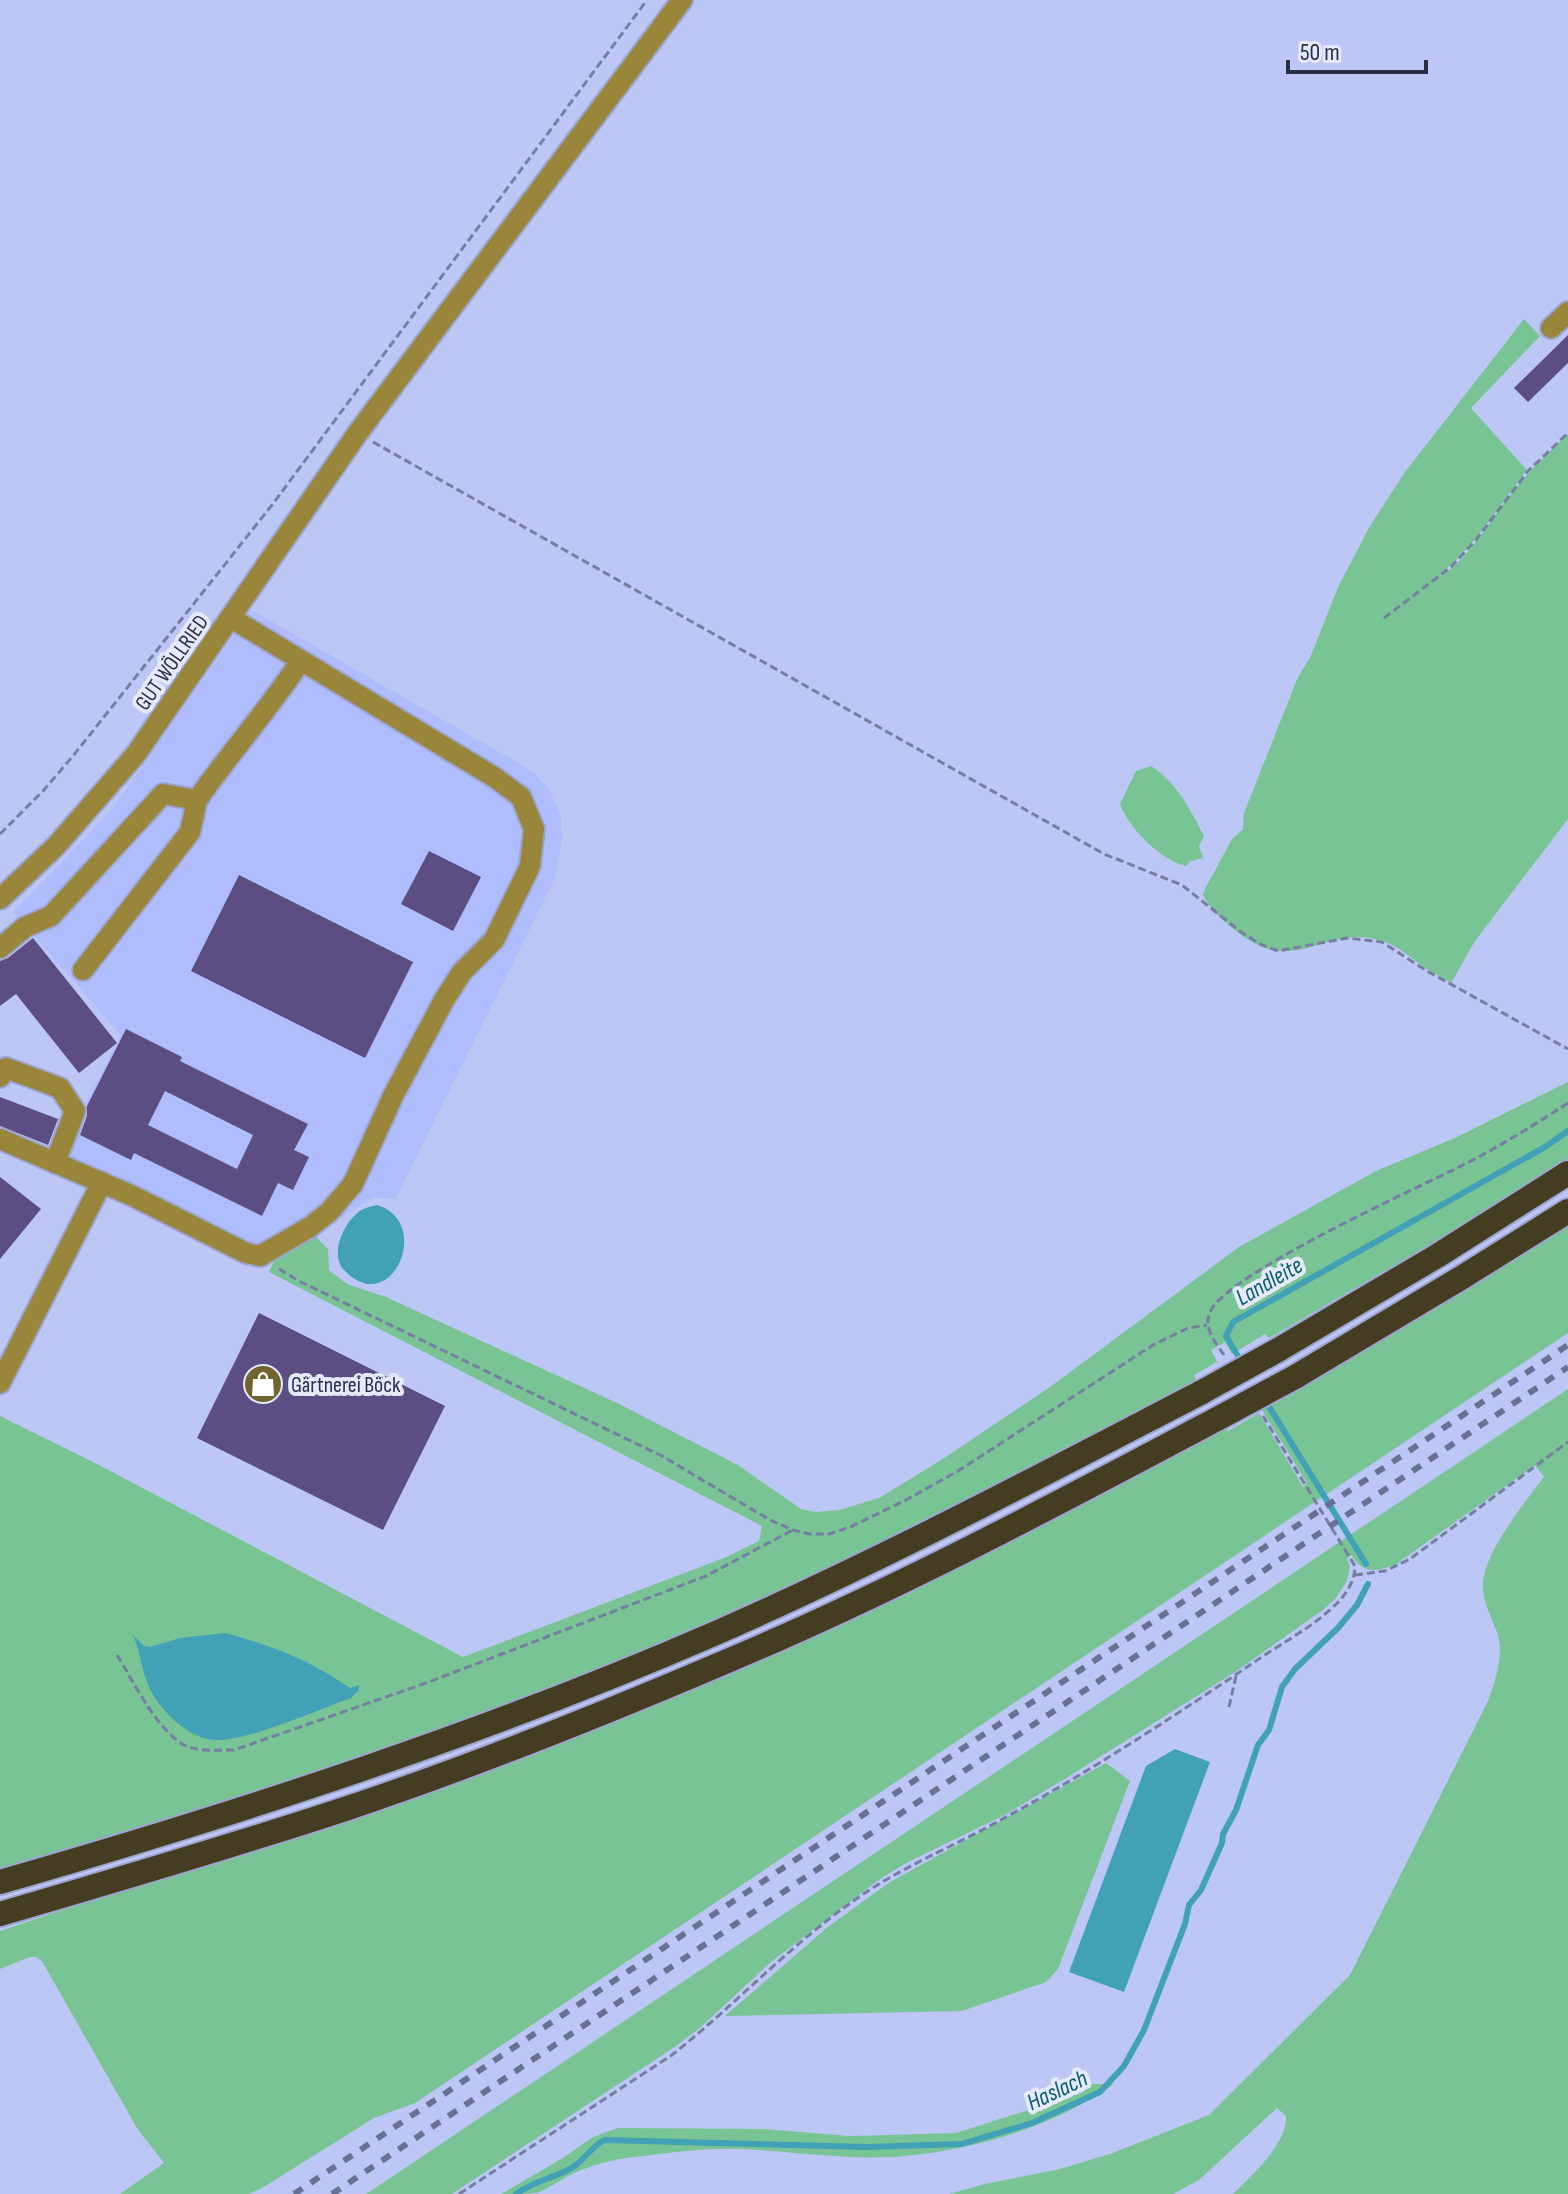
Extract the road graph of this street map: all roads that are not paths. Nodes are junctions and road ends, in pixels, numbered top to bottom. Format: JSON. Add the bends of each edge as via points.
{"nodes":[{"id":1,"x":682,"y":0,"type":"edge"},
{"id":2,"x":1568,"y":312,"type":"edge"},
{"id":3,"x":1551,"y":328,"type":"dead end"},
{"id":4,"x":231,"y":618,"type":"junction"},
{"id":5,"x":300,"y":662,"type":"junction"},
{"id":6,"x":197,"y":800,"type":"junction"},
{"id":7,"x":0,"y":899,"type":"edge"},
{"id":8,"x":0,"y":948,"type":"edge"},
{"id":9,"x":83,"y":970,"type":"dead end"},
{"id":10,"x":0,"y":1077,"type":"edge"},
{"id":11,"x":0,"y":1139,"type":"edge"},
{"id":12,"x":55,"y":1163,"type":"junction"},
{"id":13,"x":1568,"y":1173,"type":"edge"},
{"id":14,"x":102,"y":1182,"type":"junction"},
{"id":15,"x":1568,"y":1211,"type":"edge"},
{"id":16,"x":0,"y":1383,"type":"edge"},
{"id":17,"x":0,"y":1882,"type":"edge"},
{"id":18,"x":0,"y":1914,"type":"edge"}],
"edges":[{"from":1,"to":4,"type":"street","name":"GUT WÖLLRIED","via":[[357,434]]},
{"from":2,"to":3,"type":"street"},
{"from":4,"to":5,"type":"street"},
{"from":4,"to":7,"type":"street","name":"GUT WÖLLRIED","via":[[136,754],[56,846]]},
{"from":5,"to":6,"type":"street"},
{"from":5,"to":14,"type":"street","via":[[521,797],[534,829],[530,866],[494,940],[462,972],[444,1000],[353,1184],[310,1227],[260,1256],[246,1253]]},
{"from":6,"to":8,"type":"street","via":[[163,794],[51,916],[25,927]]},
{"from":6,"to":9,"type":"street","via":[[190,832]]},
{"from":10,"to":12,"type":"street","via":[[6,1068],[60,1088],[75,1111]]},
{"from":11,"to":12,"type":"street"},
{"from":12,"to":14,"type":"street"},
{"from":13,"to":17,"type":"highway","bridge":true,"via":[[1202,1392],[947,1525],[715,1633],[447,1741]]},
{"from":14,"to":16,"type":"street"},
{"from":15,"to":18,"type":"highway","bridge":true,"via":[[1217,1419],[967,1552],[728,1661],[350,1807]]}]}
